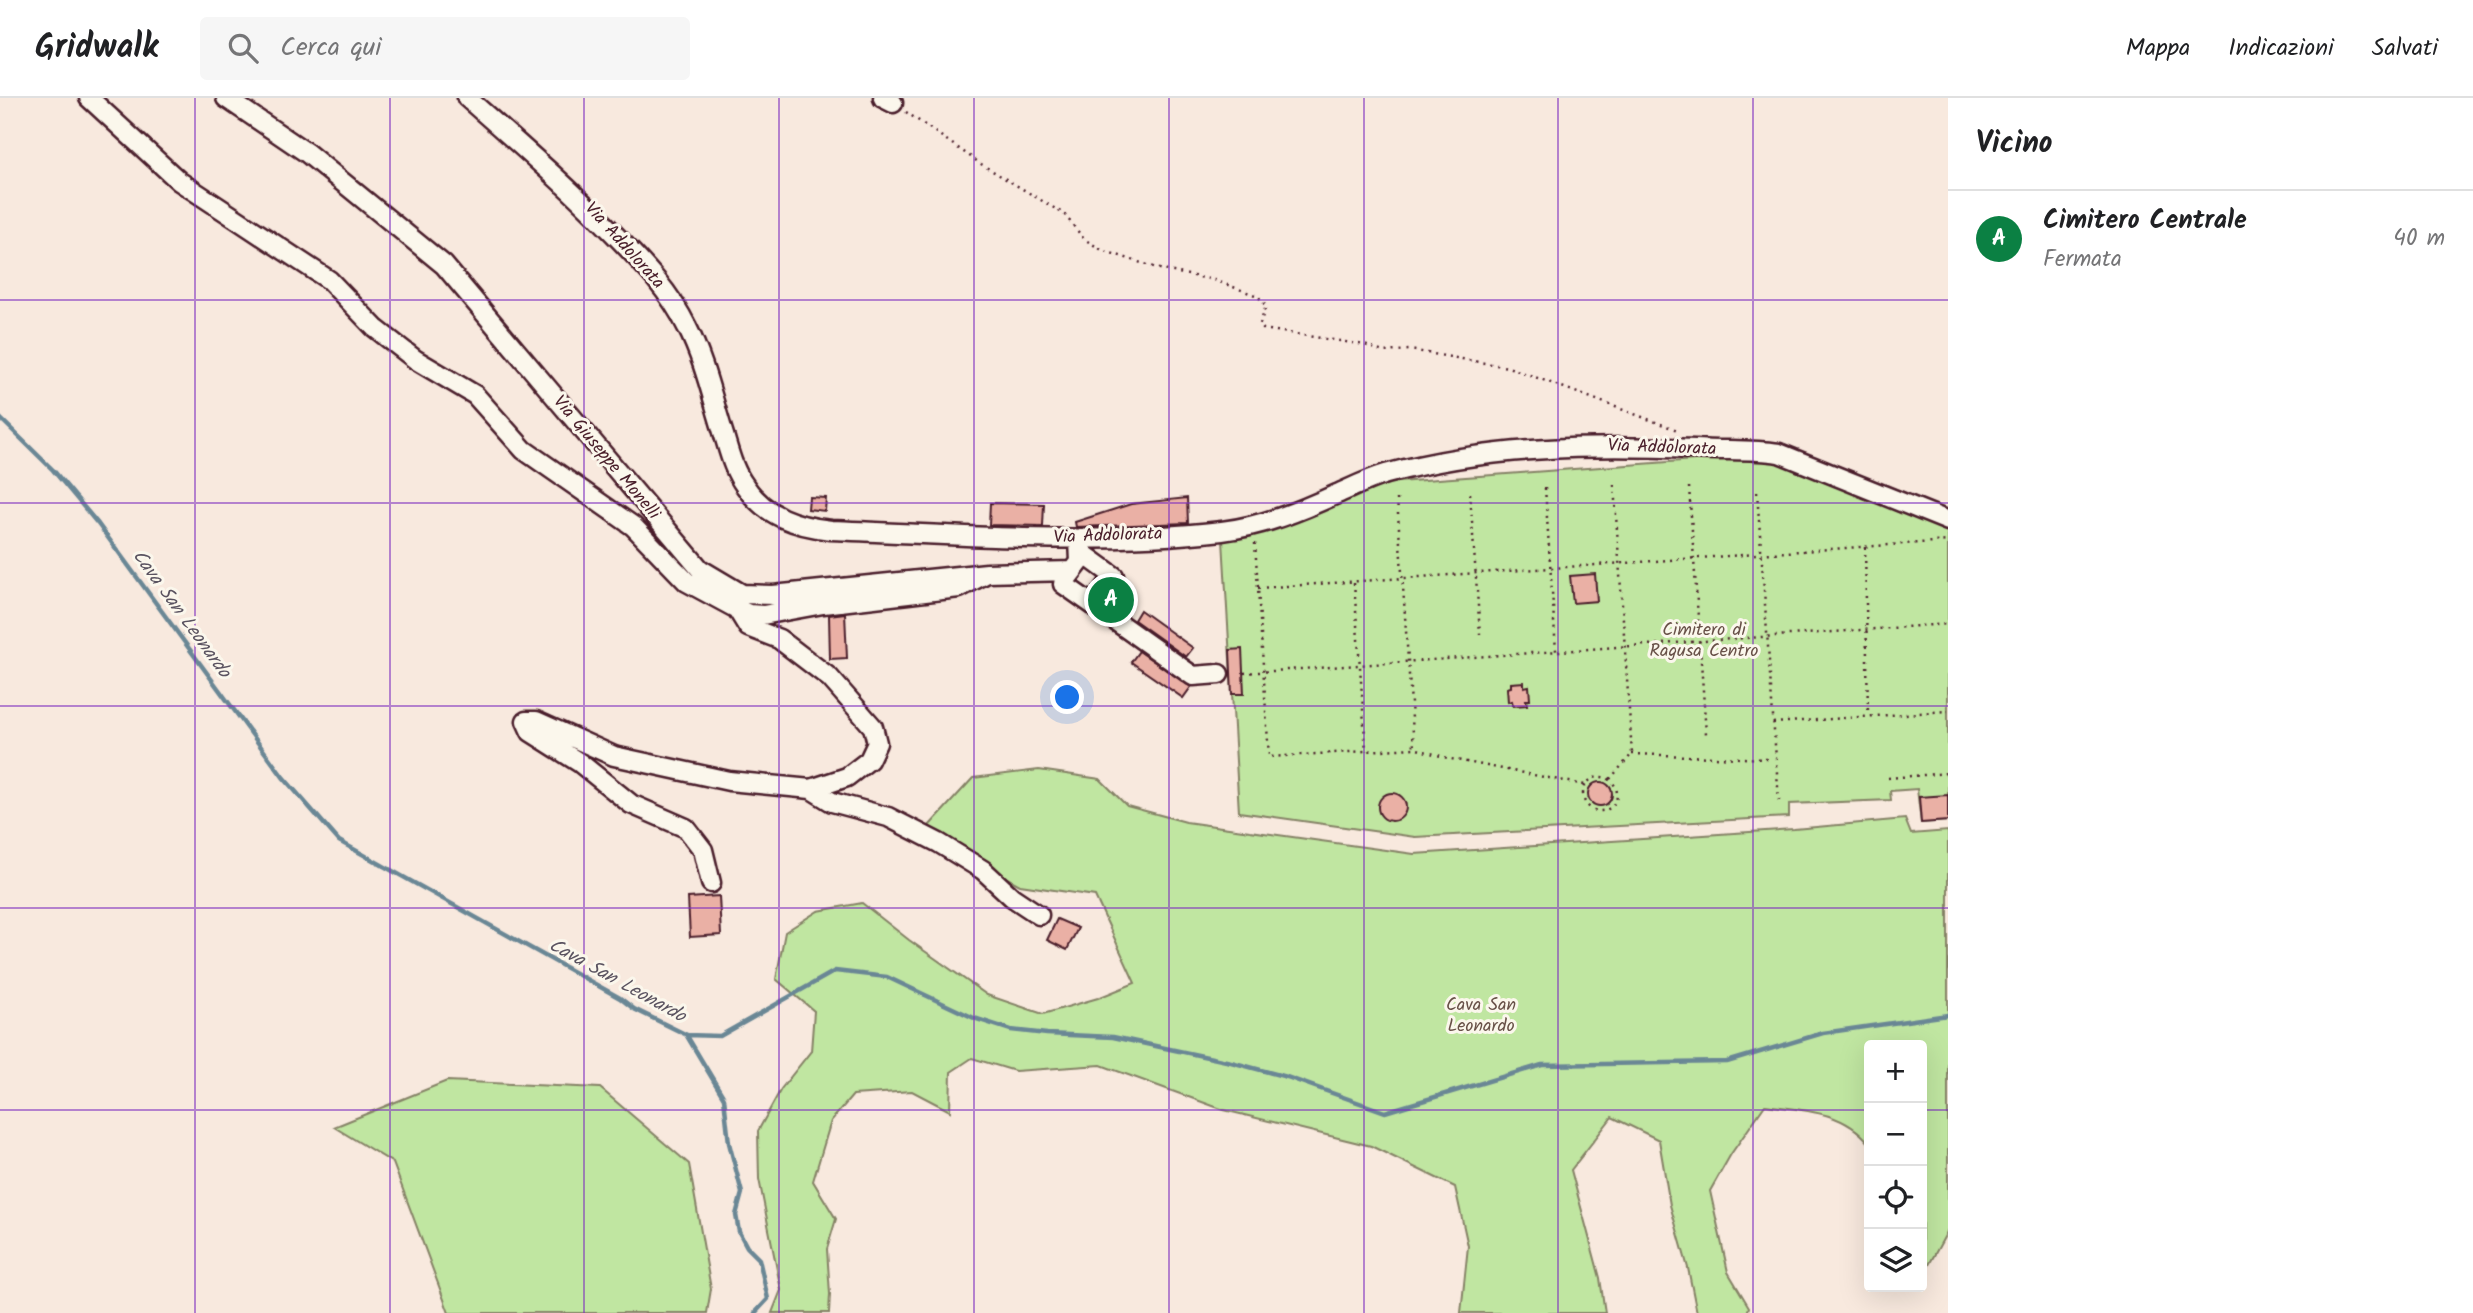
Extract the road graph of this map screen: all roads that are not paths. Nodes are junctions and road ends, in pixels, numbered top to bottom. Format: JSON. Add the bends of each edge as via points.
{"nodes":[{"id":1,"x":89,"y":98,"type":"edge"},
{"id":2,"x":226,"y":98,"type":"edge"},
{"id":3,"x":467,"y":98,"type":"edge"},
{"id":4,"x":1943,"y":514,"type":"edge"},
{"id":5,"x":1080,"y":546,"type":"junction"},
{"id":6,"x":1073,"y":571,"type":"junction"},
{"id":7,"x":987,"y":573,"type":"junction"},
{"id":8,"x":1093,"y":606,"type":"junction"},
{"id":9,"x":737,"y":609,"type":"junction"},
{"id":10,"x":1219,"y":674,"type":"dead end"},
{"id":11,"x":811,"y":789,"type":"junction"},
{"id":12,"x":711,"y":883,"type":"dead end"},
{"id":13,"x":1039,"y":915,"type":"dead end"}],
"edges":[{"from":1,"to":9,"type":"street","via":[[179,181],[329,279],[375,328],[416,360],[475,395],[524,450],[633,526],[687,582]]},
{"from":2,"to":7,"type":"street","name":"Via Giuseppe Monelli","via":[[307,153],[444,265],[700,569],[721,583],[742,594],[773,595]]},
{"from":3,"to":5,"type":"street","name":"Via Addolorata","via":[[578,196],[658,280],[688,328],[733,466],[770,512],[806,527],[831,530]]},
{"from":4,"to":5,"type":"street","name":"Via Addolorata","via":[[1779,453],[1609,445],[1432,461],[1381,475],[1259,524]]},
{"from":5,"to":6,"type":"street","via":[[1080,562]]},
{"from":5,"to":8,"type":"street","via":[[1114,576]]},
{"from":6,"to":7,"type":"street","name":"Via Giuseppe Monelli"},
{"from":6,"to":8,"type":"street","via":[[1063,584]]},
{"from":7,"to":9,"type":"street","via":[[959,588],[763,615]]},
{"from":8,"to":10,"type":"street","via":[[1193,676]]},
{"from":9,"to":11,"type":"street","via":[[748,627],[779,639],[830,678],[873,727],[877,743],[869,760],[847,777]]},
{"from":11,"to":12,"type":"street","via":[[729,780],[614,756],[536,721],[526,721],[531,732],[631,804],[686,828],[704,850]]},
{"from":11,"to":13,"type":"street","via":[[832,802],[888,817],[939,843],[983,870]]}]}
